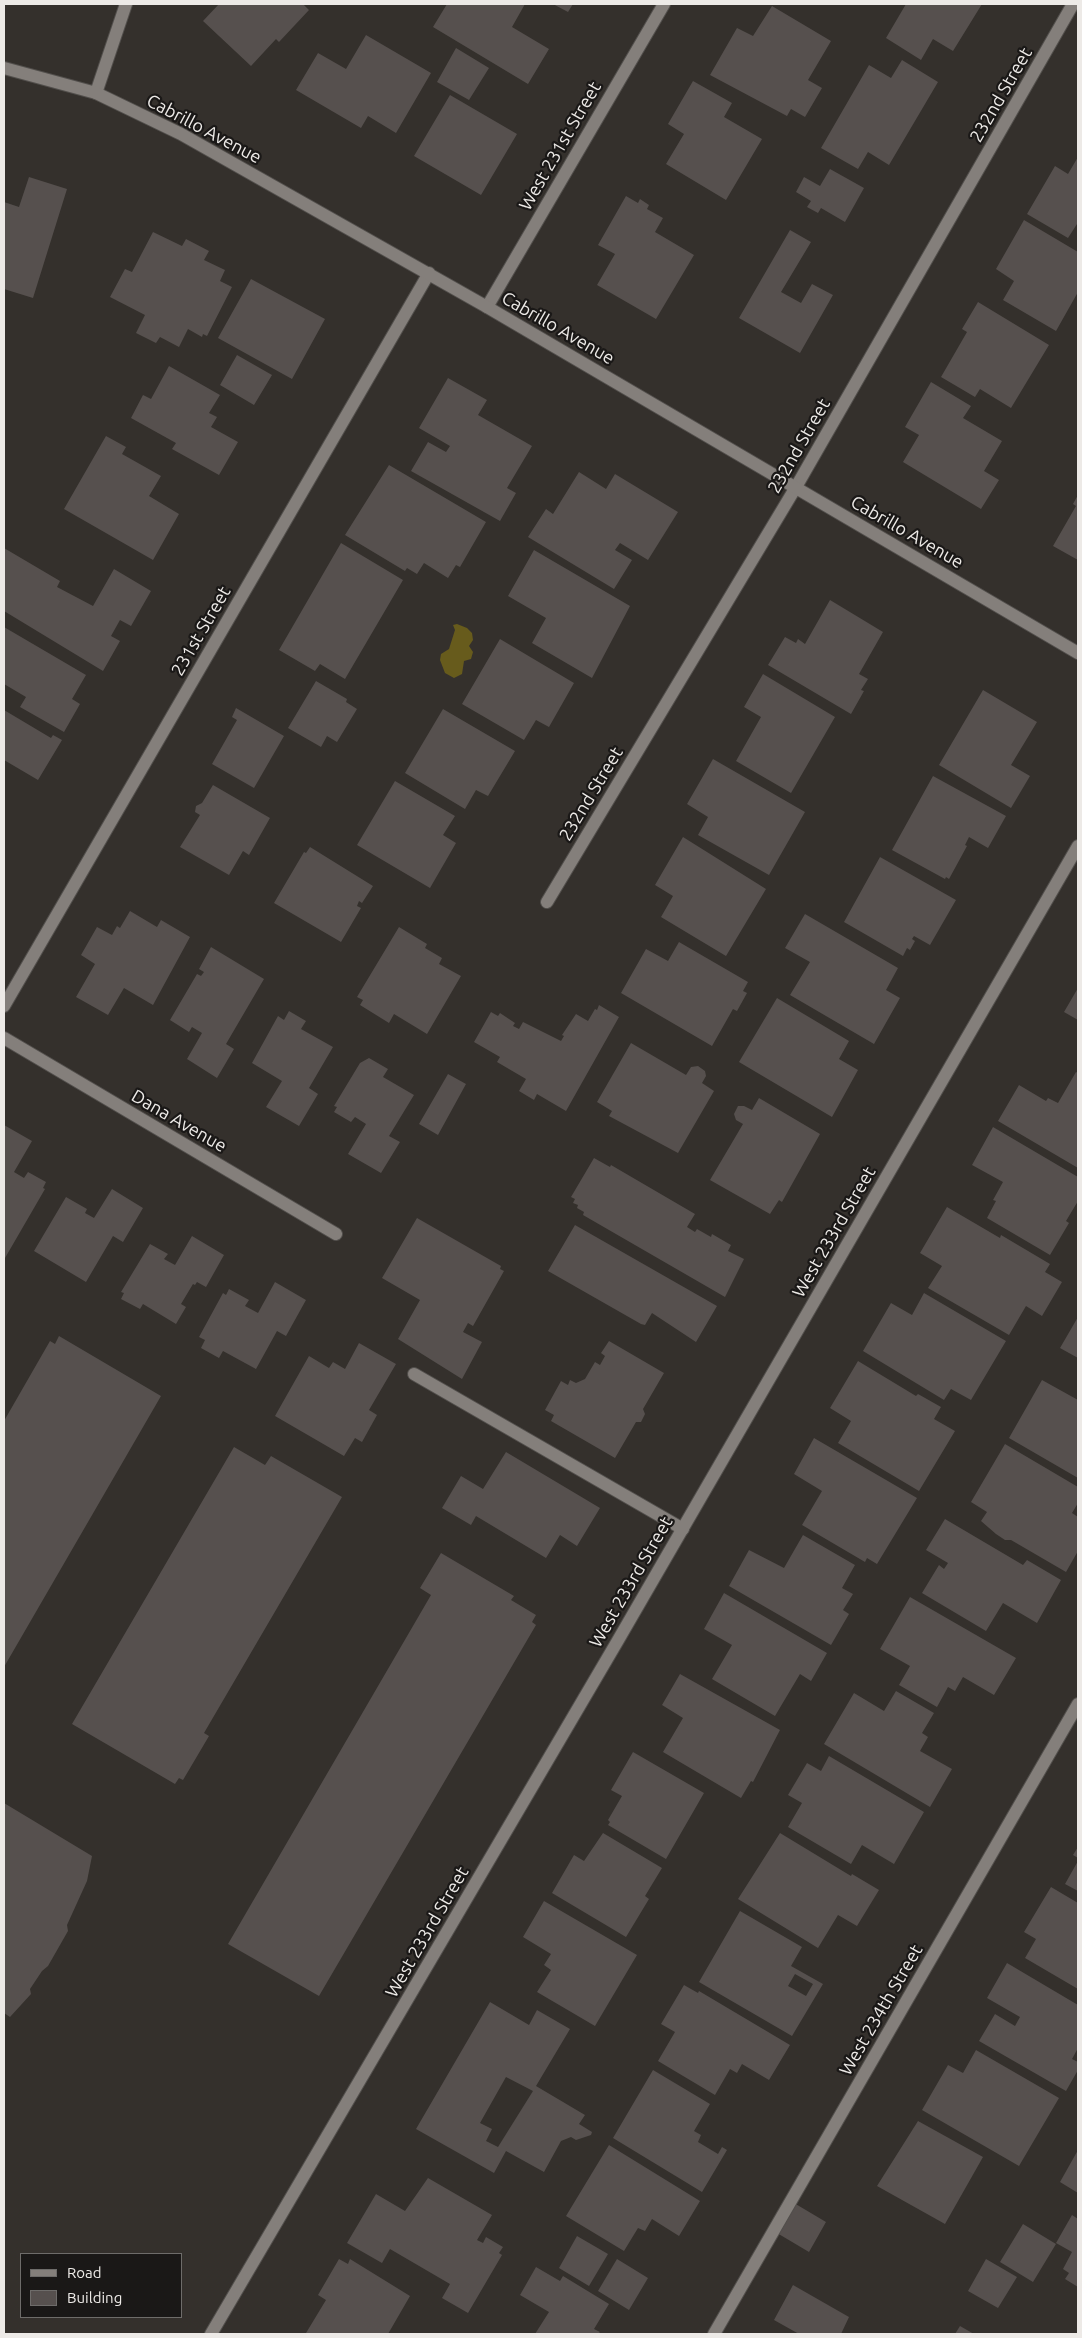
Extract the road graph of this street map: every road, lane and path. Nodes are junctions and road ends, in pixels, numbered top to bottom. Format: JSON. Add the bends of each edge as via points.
{"nodes":[{"id":1,"x":126,"y":4,"type":"edge"},
{"id":2,"x":664,"y":4,"type":"edge"},
{"id":3,"x":1073,"y":4,"type":"edge"},
{"id":4,"x":4,"y":68,"type":"edge"},
{"id":5,"x":96,"y":93,"type":"junction"},
{"id":6,"x":428,"y":272,"type":"junction"},
{"id":7,"x":488,"y":307,"type":"junction"},
{"id":8,"x":796,"y":487,"type":"junction"},
{"id":9,"x":1078,"y":653,"type":"edge"},
{"id":10,"x":1078,"y":846,"type":"edge"},
{"id":11,"x":547,"y":902,"type":"dead end"},
{"id":12,"x":4,"y":1006,"type":"edge"},
{"id":13,"x":4,"y":1038,"type":"edge"},
{"id":14,"x":336,"y":1234,"type":"dead end"},
{"id":15,"x":414,"y":1374,"type":"dead end"},
{"id":16,"x":682,"y":1529,"type":"junction"},
{"id":17,"x":1078,"y":1704,"type":"edge"},
{"id":18,"x":211,"y":2334,"type":"edge"},
{"id":19,"x":714,"y":2334,"type":"edge"}],
"edges":[{"from":1,"to":5,"type":"street"},
{"from":2,"to":7,"type":"street","name":"West 231st Street"},
{"from":3,"to":8,"type":"street","name":"232nd Street"},
{"from":4,"to":5,"type":"street","name":"Cabrillo Avenue"},
{"from":5,"to":6,"type":"street","name":"Cabrillo Avenue","via":[[181,134]]},
{"from":6,"to":7,"type":"street","name":"Cabrillo Avenue"},
{"from":6,"to":12,"type":"street","name":"231st Street"},
{"from":7,"to":8,"type":"street","name":"Cabrillo Avenue"},
{"from":8,"to":9,"type":"street","name":"Cabrillo Avenue"},
{"from":8,"to":11,"type":"street","name":"232nd Street"},
{"from":10,"to":16,"type":"street","name":"West 233rd Street"},
{"from":13,"to":14,"type":"street","name":"Dana Avenue"},
{"from":15,"to":16,"type":"street"},
{"from":16,"to":18,"type":"street","name":"West 233rd Street"},
{"from":17,"to":19,"type":"street","name":"West 234th Street"}]}
